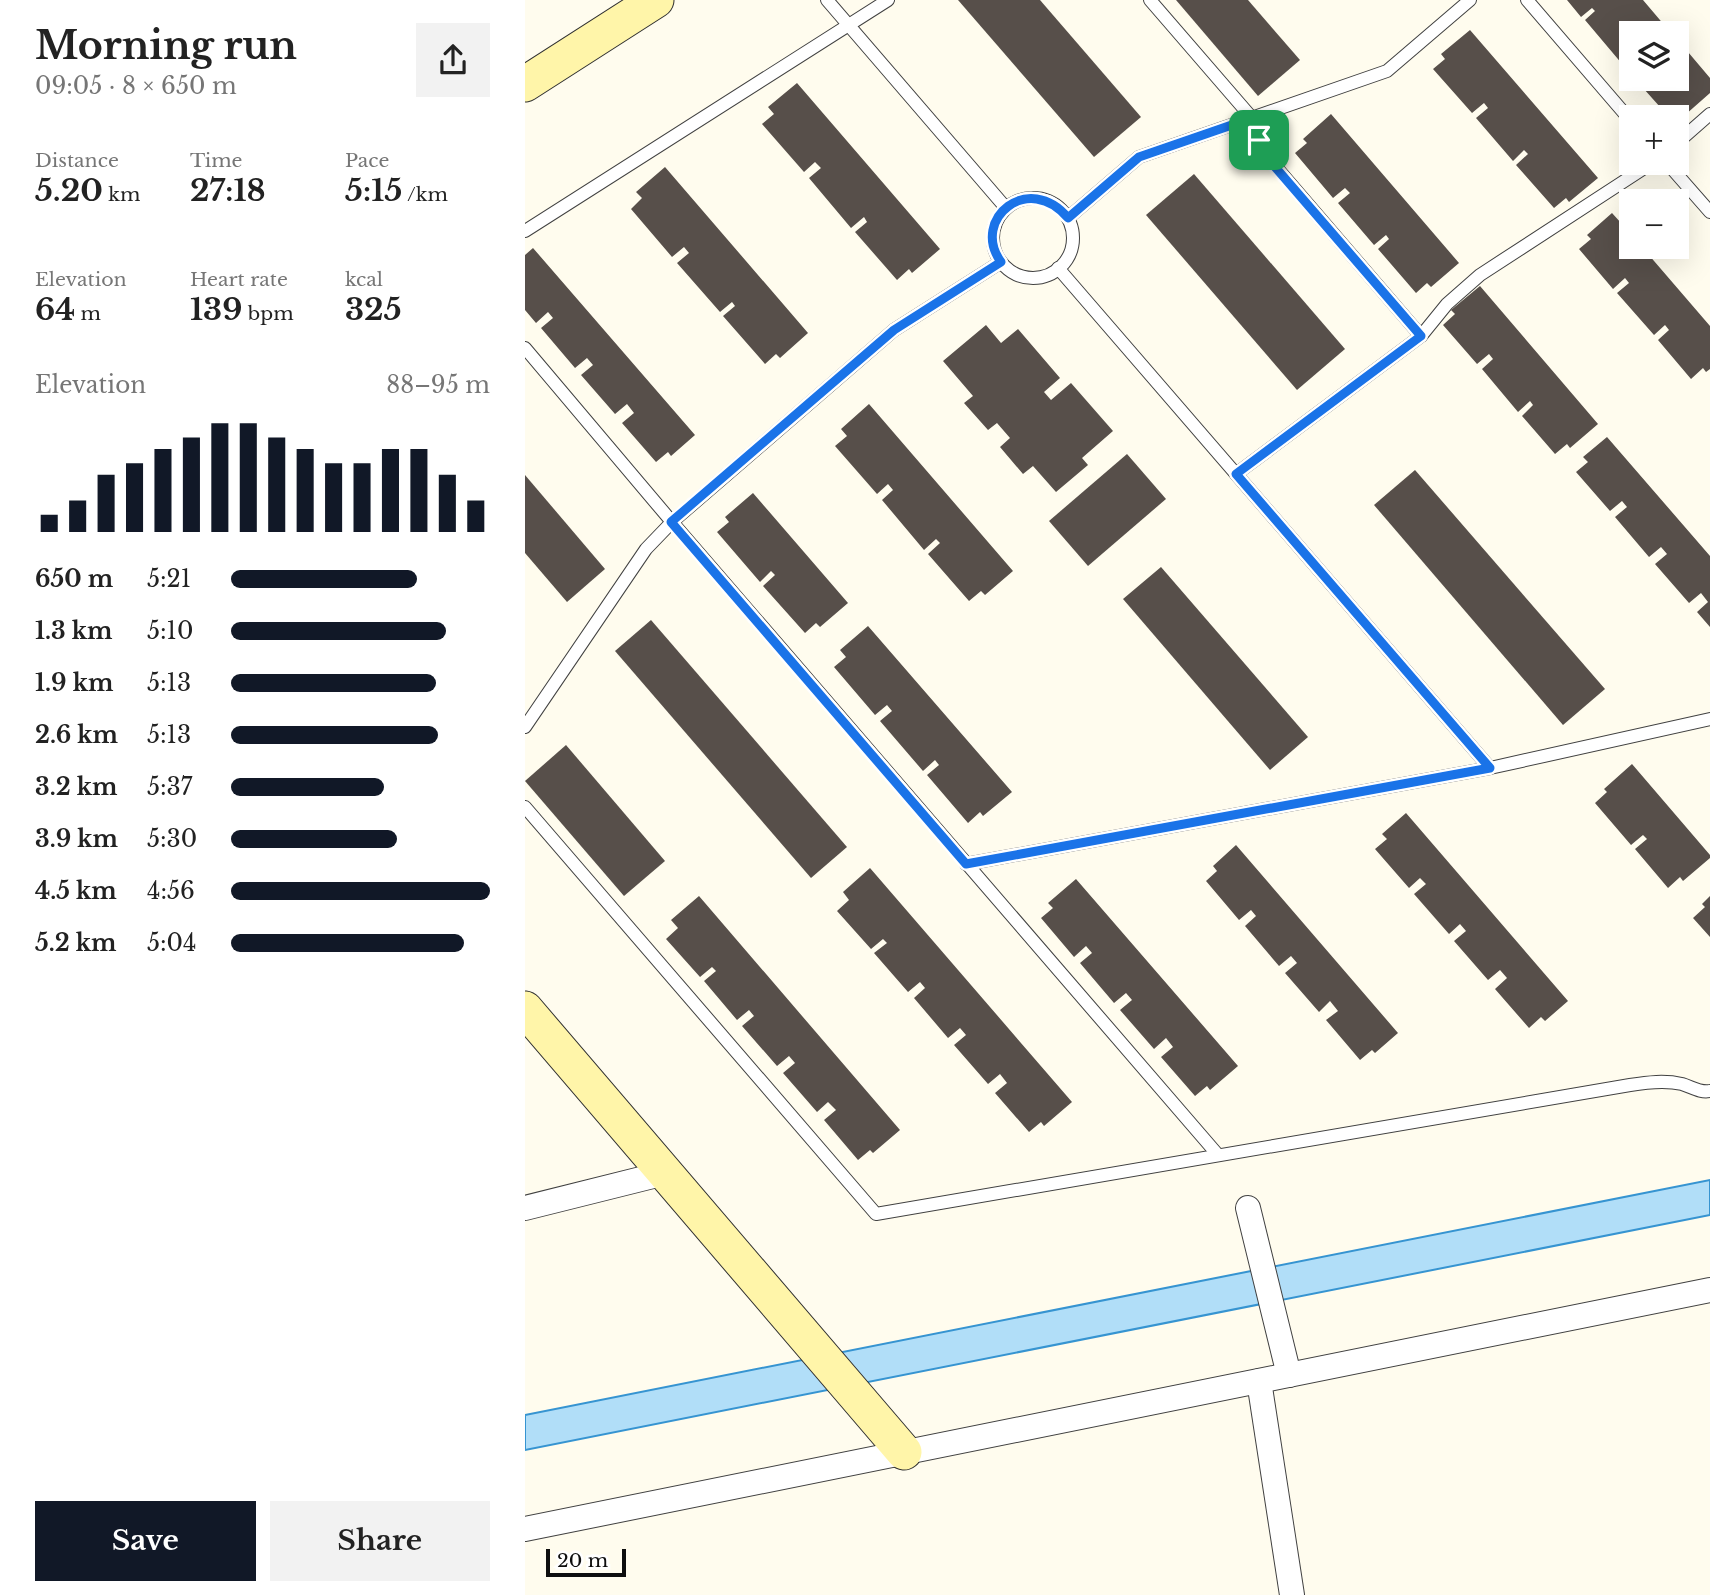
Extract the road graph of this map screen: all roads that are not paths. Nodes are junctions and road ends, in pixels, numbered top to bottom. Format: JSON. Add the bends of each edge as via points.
{"nodes":[{"id":1,"x":656,"y":0,"type":"edge"},
{"id":2,"x":827,"y":0,"type":"edge"},
{"id":3,"x":888,"y":0,"type":"edge"},
{"id":4,"x":1150,"y":0,"type":"edge"},
{"id":5,"x":1470,"y":0,"type":"edge"},
{"id":6,"x":1527,"y":0,"type":"edge"},
{"id":7,"x":849,"y":25,"type":"junction"},
{"id":8,"x":525,"y":84,"type":"edge"},
{"id":9,"x":1619,"y":107,"type":"edge"},
{"id":10,"x":1710,"y":114,"type":"edge"},
{"id":11,"x":1252,"y":118,"type":"junction"},
{"id":12,"x":1689,"y":132,"type":"edge"},
{"id":13,"x":1634,"y":175,"type":"edge"},
{"id":14,"x":1678,"y":175,"type":"edge"},
{"id":15,"x":1006,"y":208,"type":"junction"},
{"id":16,"x":1710,"y":212,"type":"edge"},
{"id":17,"x":1068,"y":218,"type":"junction"},
{"id":18,"x":525,"y":232,"type":"edge"},
{"id":19,"x":1001,"y":262,"type":"junction"},
{"id":20,"x":1058,"y":268,"type":"junction"},
{"id":21,"x":1421,"y":336,"type":"junction"},
{"id":22,"x":525,"y":348,"type":"edge"},
{"id":23,"x":1236,"y":474,"type":"junction"},
{"id":24,"x":671,"y":522,"type":"junction"},
{"id":25,"x":1710,"y":719,"type":"edge"},
{"id":26,"x":525,"y":727,"type":"edge"},
{"id":27,"x":1490,"y":768,"type":"junction"},
{"id":28,"x":525,"y":807,"type":"edge"},
{"id":29,"x":966,"y":864,"type":"junction"},
{"id":30,"x":525,"y":1009,"type":"edge"},
{"id":31,"x":1710,"y":1091,"type":"edge"},
{"id":32,"x":1218,"y":1155,"type":"junction"},
{"id":33,"x":665,"y":1173,"type":"junction"},
{"id":34,"x":1248,"y":1208,"type":"dead end"},
{"id":35,"x":525,"y":1209,"type":"edge"},
{"id":36,"x":1710,"y":1290,"type":"edge"},
{"id":37,"x":1289,"y":1375,"type":"junction"},
{"id":38,"x":1259,"y":1381,"type":"junction"},
{"id":39,"x":904,"y":1452,"type":"junction"},
{"id":40,"x":525,"y":1529,"type":"edge"},
{"id":41,"x":1292,"y":1595,"type":"edge"}],
"edges":[{"from":1,"to":8,"type":"main road"},
{"from":2,"to":7,"type":"lane"},
{"from":3,"to":7,"type":"lane"},
{"from":4,"to":11,"type":"lane"},
{"from":5,"to":11,"type":"lane","via":[[1387,71]]},
{"from":6,"to":9,"type":"lane"},
{"from":7,"to":15,"type":"lane"},
{"from":7,"to":18,"type":"lane"},
{"from":10,"to":12,"type":"lane"},
{"from":11,"to":17,"type":"lane","via":[[1139,157]]},
{"from":11,"to":21,"type":"lane","via":[[1263,153]]},
{"from":13,"to":21,"type":"lane","via":[[1480,275],[1447,304]]},
{"from":14,"to":16,"type":"lane"},
{"from":15,"to":17,"type":"lane","via":[[1025,198],[1038,198]]},
{"from":15,"to":19,"type":"lane","via":[[993,233]]},
{"from":17,"to":20,"type":"lane","via":[[1073,243]]},
{"from":19,"to":20,"type":"lane","via":[[1028,278]]},
{"from":19,"to":24,"type":"lane","via":[[894,330]]},
{"from":20,"to":23,"type":"lane"},
{"from":21,"to":23,"type":"lane"},
{"from":22,"to":24,"type":"lane"},
{"from":23,"to":27,"type":"lane"},
{"from":24,"to":26,"type":"lane","via":[[646,548]]},
{"from":24,"to":29,"type":"lane"},
{"from":25,"to":27,"type":"lane"},
{"from":27,"to":29,"type":"lane"},
{"from":28,"to":32,"type":"lane","via":[[876,1214]]},
{"from":29,"to":32,"type":"lane"},
{"from":30,"to":33,"type":"main road"},
{"from":31,"to":32,"type":"lane","via":[[1659,1081],[1630,1084]]},
{"from":33,"to":35,"type":"street"},
{"from":33,"to":39,"type":"main road"},
{"from":34,"to":37,"type":"street"},
{"from":36,"to":37,"type":"street"},
{"from":37,"to":38,"type":"street"},
{"from":38,"to":39,"type":"street"},
{"from":38,"to":41,"type":"street"},
{"from":39,"to":40,"type":"street"}]}
